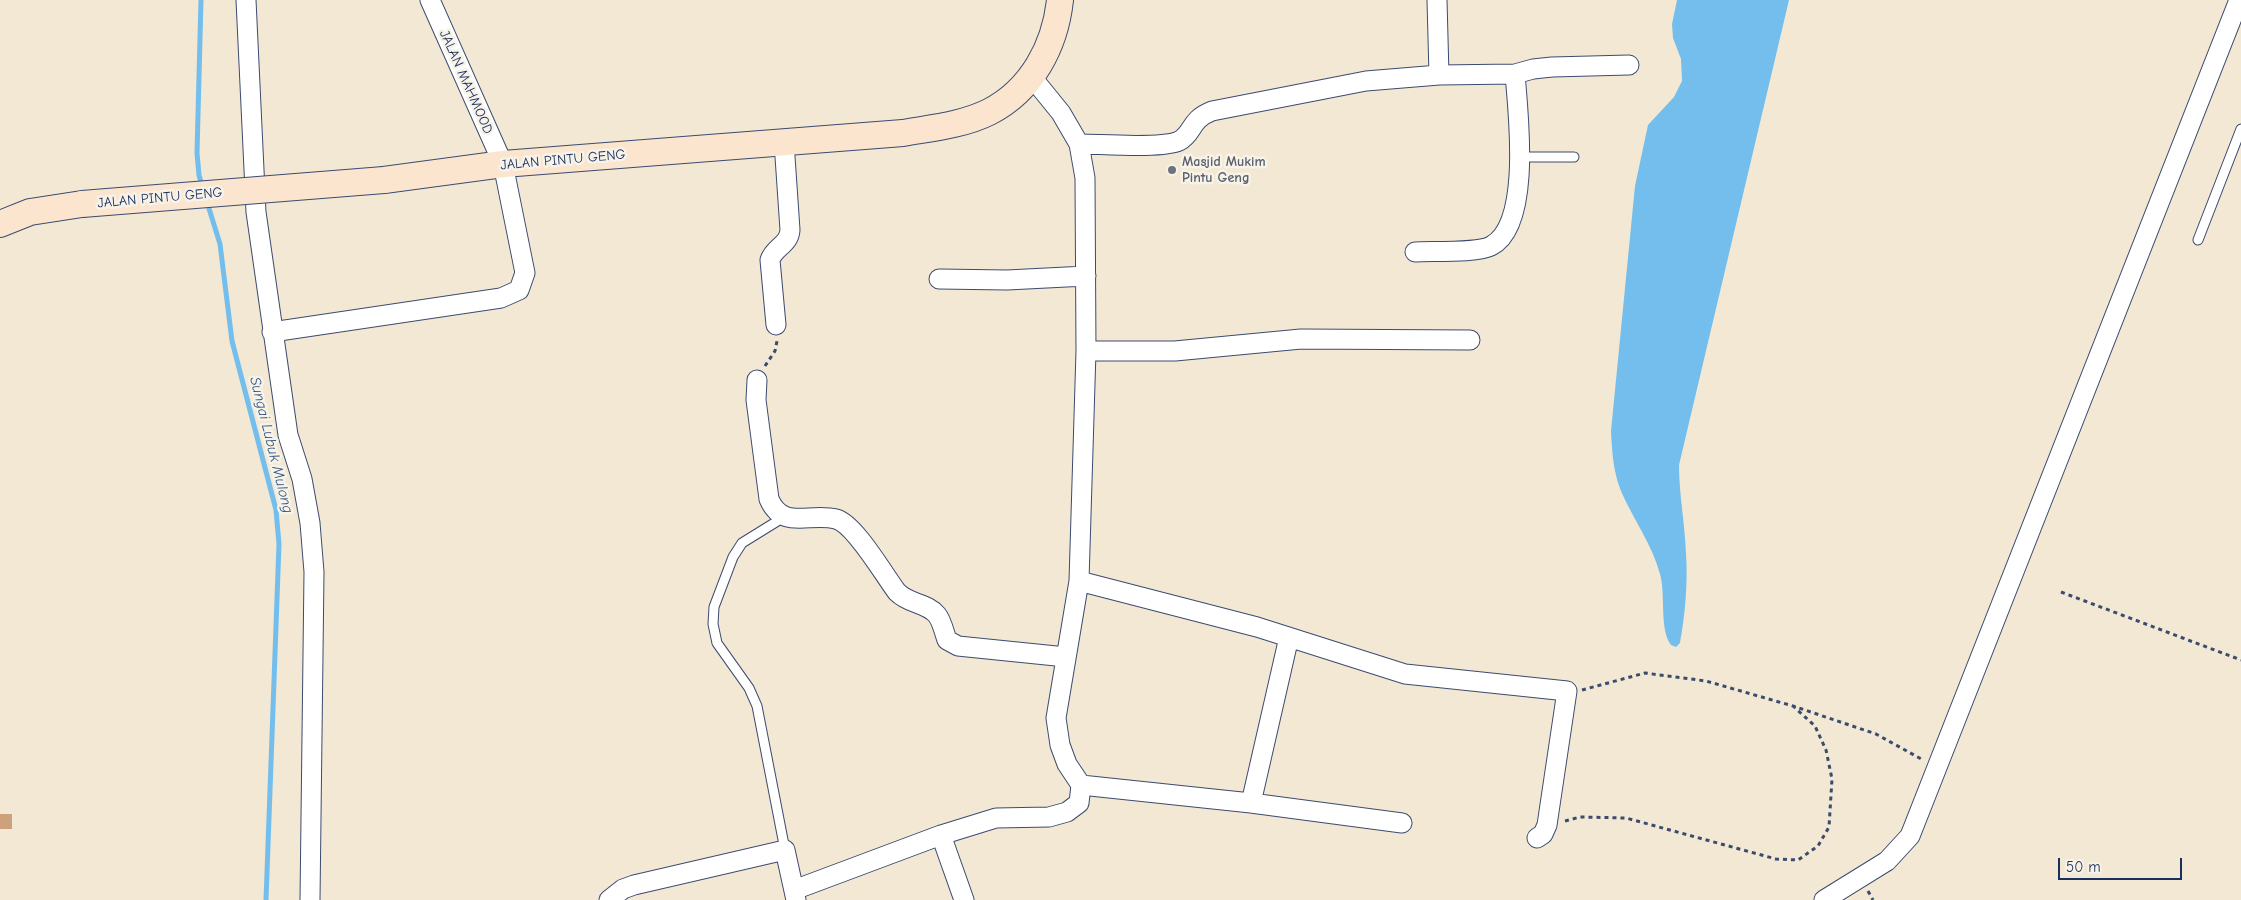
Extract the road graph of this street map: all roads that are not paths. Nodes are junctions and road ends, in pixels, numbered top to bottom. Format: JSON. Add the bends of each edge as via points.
{"nodes":[{"id":1,"x":246,"y":0,"type":"edge"},
{"id":2,"x":430,"y":0,"type":"edge"},
{"id":3,"x":1060,"y":0,"type":"edge"},
{"id":4,"x":1437,"y":0,"type":"edge"},
{"id":5,"x":2239,"y":0,"type":"edge"},
{"id":6,"x":1629,"y":65,"type":"dead end"},
{"id":7,"x":1515,"y":74,"type":"junction"},
{"id":8,"x":1440,"y":75,"type":"junction"},
{"id":9,"x":1032,"y":76,"type":"junction"},
{"id":10,"x":2241,"y":129,"type":"edge"},
{"id":11,"x":784,"y":142,"type":"junction"},
{"id":12,"x":1079,"y":144,"type":"junction"},
{"id":13,"x":1521,"y":157,"type":"junction"},
{"id":14,"x":1574,"y":157,"type":"dead end"},
{"id":15,"x":503,"y":164,"type":"junction"},
{"id":16,"x":0,"y":224,"type":"edge"},
{"id":17,"x":2198,"y":240,"type":"dead end"},
{"id":18,"x":1415,"y":252,"type":"dead end"},
{"id":19,"x":1086,"y":276,"type":"junction"},
{"id":20,"x":939,"y":279,"type":"dead end"},
{"id":21,"x":776,"y":325,"type":"road end"},
{"id":22,"x":272,"y":332,"type":"junction"},
{"id":23,"x":1470,"y":340,"type":"dead end"},
{"id":24,"x":1086,"y":351,"type":"junction"},
{"id":25,"x":757,"y":380,"type":"road end"},
{"id":26,"x":784,"y":517,"type":"junction"},
{"id":27,"x":1079,"y":581,"type":"junction"},
{"id":28,"x":1289,"y":637,"type":"junction"},
{"id":29,"x":1066,"y":657,"type":"junction"},
{"id":30,"x":1081,"y":785,"type":"junction"},
{"id":31,"x":1251,"y":803,"type":"junction"},
{"id":32,"x":1402,"y":824,"type":"dead end"},
{"id":33,"x":941,"y":835,"type":"junction"},
{"id":34,"x":1540,"y":836,"type":"road end"},
{"id":35,"x":785,"y":850,"type":"junction"},
{"id":36,"x":795,"y":895,"type":"edge"},
{"id":37,"x":310,"y":900,"type":"edge"},
{"id":38,"x":610,"y":900,"type":"edge"},
{"id":39,"x":964,"y":900,"type":"edge"},
{"id":40,"x":1824,"y":900,"type":"edge"}],
"edges":[{"from":1,"to":22,"type":"street","via":[[256,212]]},
{"from":2,"to":15,"type":"street","name":"JALAN MAHMOOD"},
{"from":3,"to":9,"type":"main road","name":"JALAN PINTU GENG","via":[[1057,24],[1046,55]]},
{"from":4,"to":8,"type":"street"},
{"from":5,"to":40,"type":"street","via":[[1910,836],[1887,861]]},
{"from":6,"to":7,"type":"street","via":[[1552,67]]},
{"from":7,"to":8,"type":"street"},
{"from":7,"to":13,"type":"street"},
{"from":8,"to":12,"type":"street","via":[[1366,81],[1212,111],[1196,119],[1186,136],[1168,144]]},
{"from":9,"to":11,"type":"main road","name":"JALAN PINTU GENG","via":[[1013,96],[988,112],[960,122],[903,133]]},
{"from":9,"to":12,"type":"street","via":[[1061,113]]},
{"from":10,"to":17,"type":"lane"},
{"from":11,"to":15,"type":"main road","name":"JALAN PINTU GENG"},
{"from":11,"to":21,"type":"street","via":[[790,230],[786,242],[770,260]]},
{"from":12,"to":19,"type":"street","via":[[1085,178]]},
{"from":13,"to":14,"type":"lane"},
{"from":13,"to":18,"type":"street","via":[[1509,224],[1492,246]]},
{"from":15,"to":16,"type":"main road","name":"JALAN PINTU GENG","bridge":true,"via":[[384,180],[82,204],[30,212]]},
{"from":15,"to":22,"type":"street","name":"JALAN MAHMOOD","via":[[526,273],[519,290],[501,298]]},
{"from":19,"to":20,"type":"street"},
{"from":19,"to":24,"type":"street"},
{"from":22,"to":37,"type":"street","via":[[288,435],[302,479],[310,523],[314,572]]},
{"from":23,"to":24,"type":"street","via":[[1301,339],[1175,351]]},
{"from":24,"to":27,"type":"street"},
{"from":25,"to":26,"type":"street","via":[[756,400],[769,499],[774,512]]},
{"from":26,"to":29,"type":"street","via":[[837,519],[850,528],[897,592],[905,600],[929,607],[938,616],[948,640],[958,646]]},
{"from":26,"to":35,"type":"lane","via":[[742,543],[733,557],[714,607],[713,624],[717,643],[749,688],[757,706]]},
{"from":27,"to":28,"type":"street"},
{"from":27,"to":29,"type":"street"},
{"from":28,"to":31,"type":"street"},
{"from":28,"to":34,"type":"street","via":[[1405,674],[1567,691],[1547,825]]},
{"from":29,"to":30,"type":"street","via":[[1056,718],[1067,764]]},
{"from":30,"to":31,"type":"street"},
{"from":30,"to":33,"type":"street","via":[[1079,803],[1067,812],[1048,817],[996,818]]},
{"from":31,"to":32,"type":"street"},
{"from":33,"to":36,"type":"street"},
{"from":33,"to":39,"type":"street"},
{"from":35,"to":36,"type":"street"},
{"from":35,"to":38,"type":"street","via":[[634,884]]}]}
